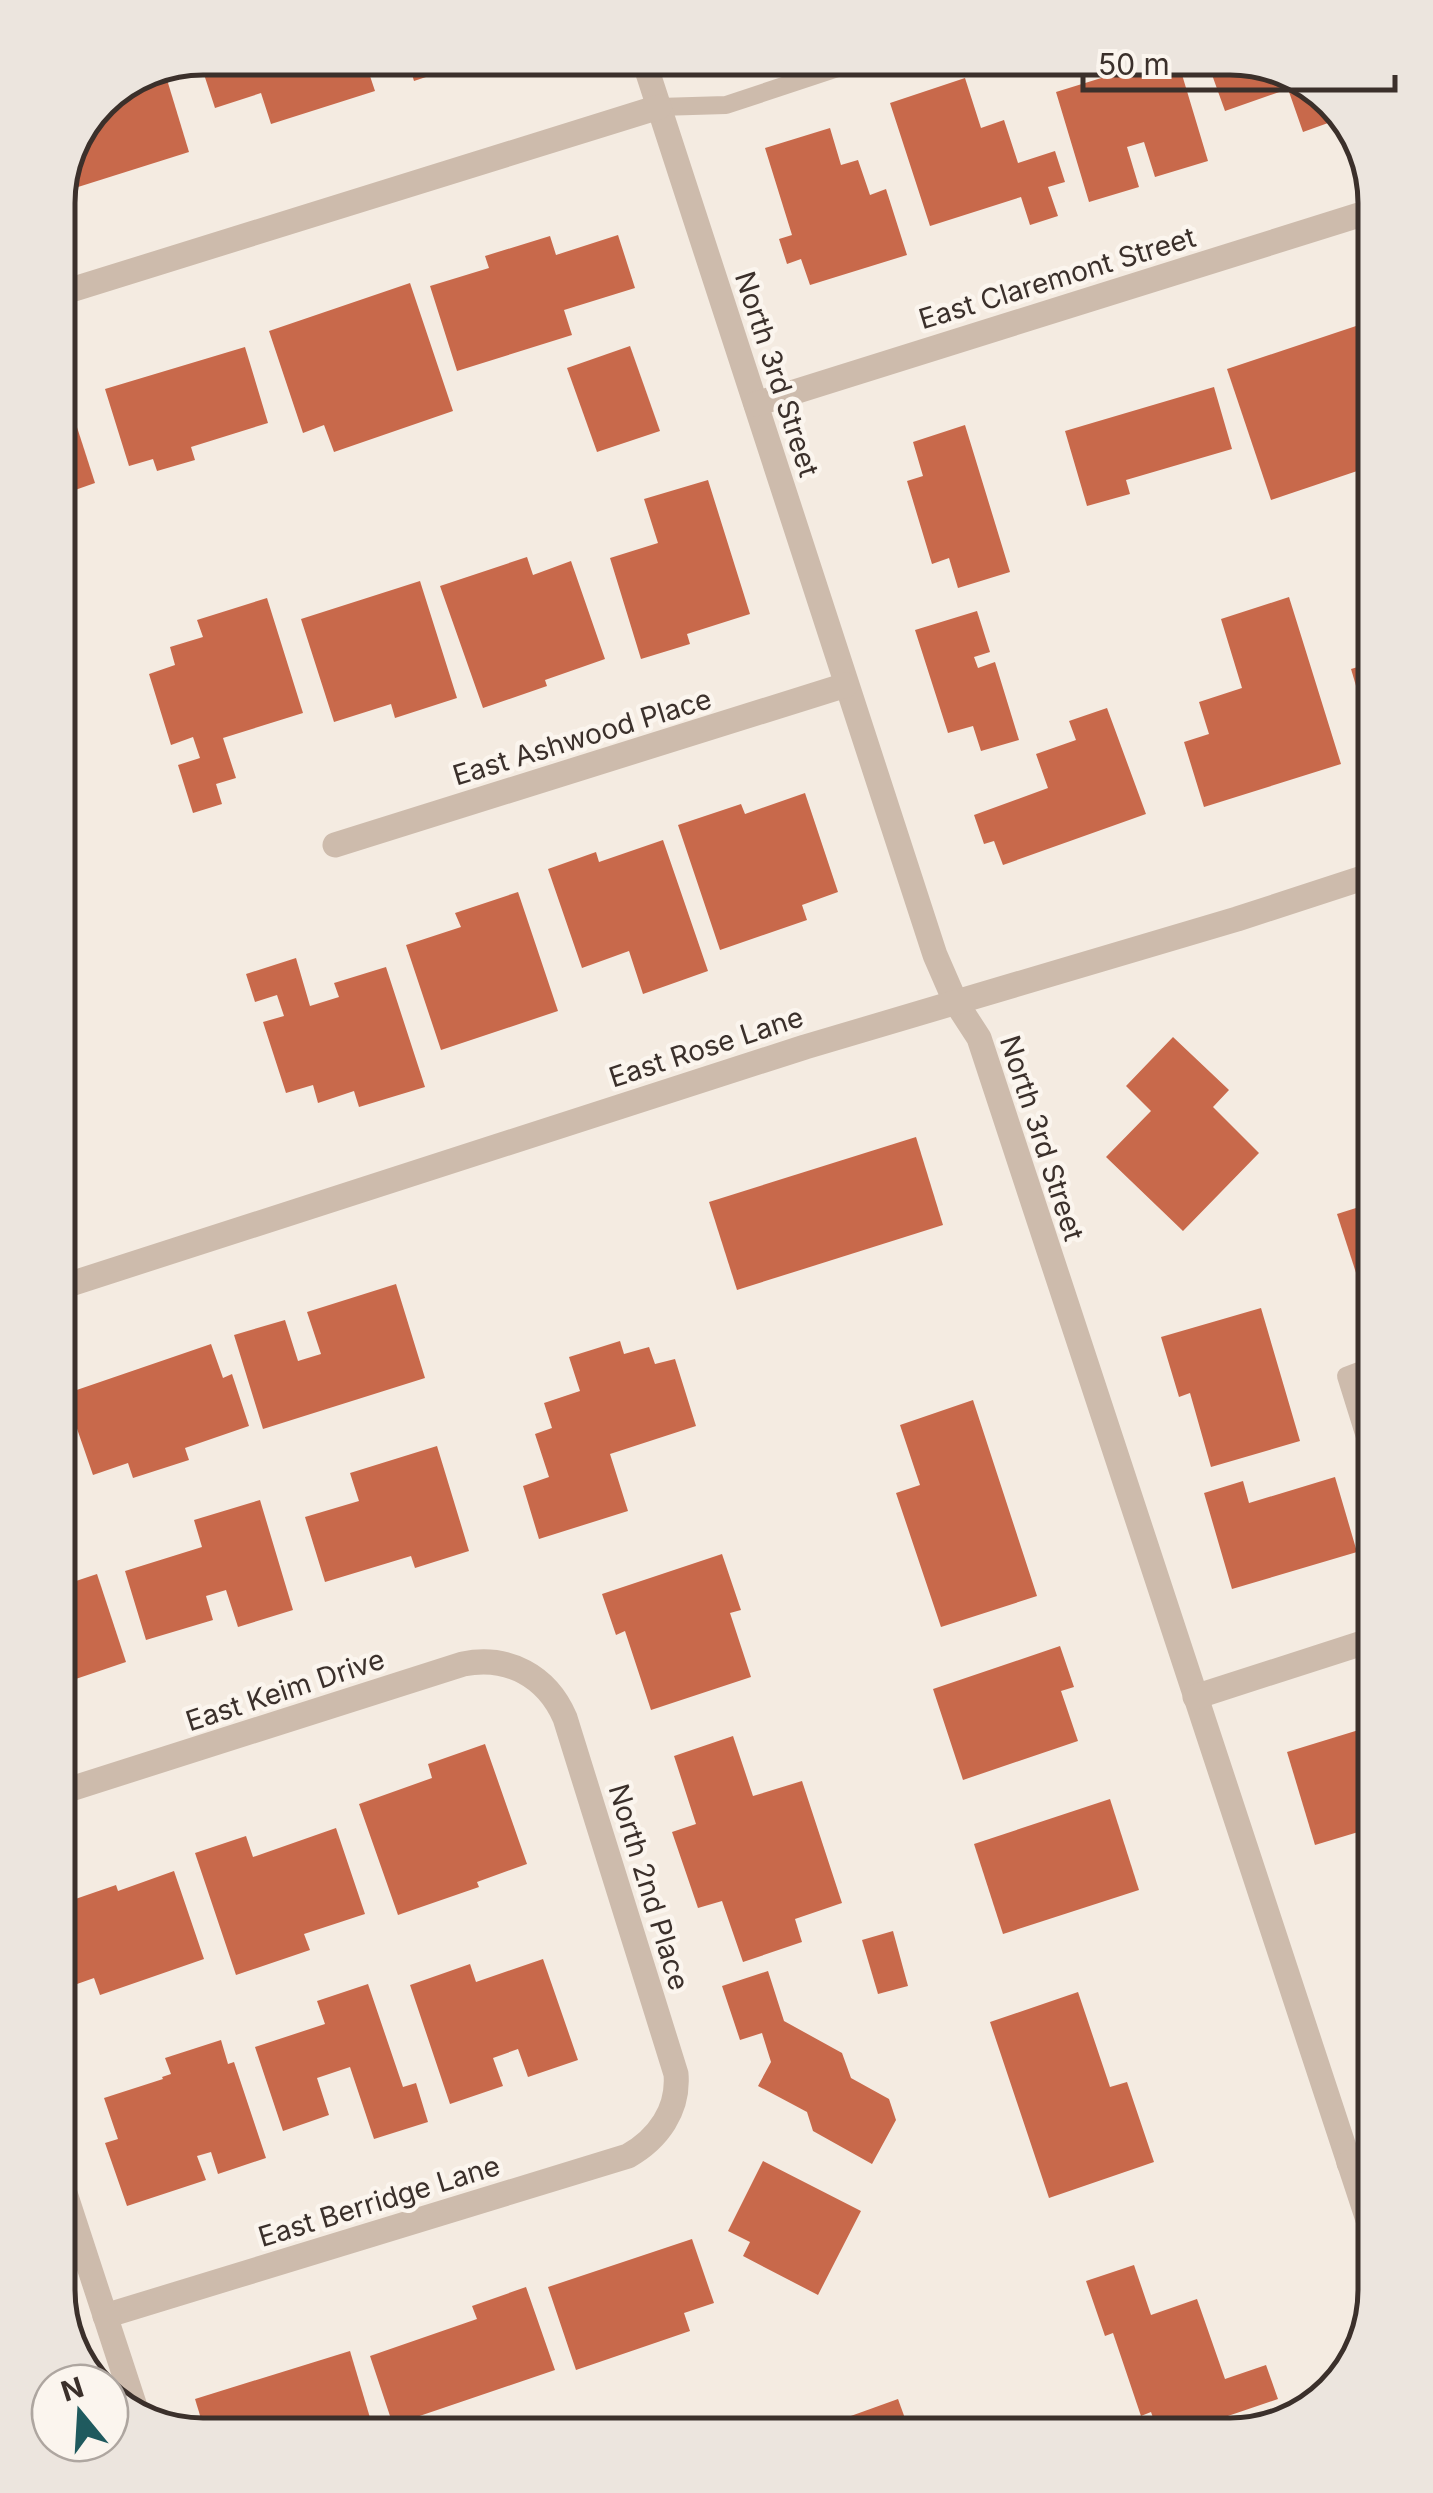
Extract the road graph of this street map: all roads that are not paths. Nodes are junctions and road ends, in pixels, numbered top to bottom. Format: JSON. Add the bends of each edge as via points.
{"nodes":[{"id":1,"x":649,"y":75,"type":"edge"},
{"id":2,"x":817,"y":75,"type":"edge"},
{"id":3,"x":659,"y":107,"type":"junction"},
{"id":4,"x":1358,"y":216,"type":"edge"},
{"id":5,"x":75,"y":289,"type":"edge"},
{"id":6,"x":756,"y":404,"type":"junction"},
{"id":7,"x":846,"y":685,"type":"junction"},
{"id":8,"x":335,"y":846,"type":"dead end"},
{"id":9,"x":1358,"y":880,"type":"edge"},
{"id":10,"x":955,"y":1000,"type":"junction"},
{"id":11,"x":75,"y":1283,"type":"edge"},
{"id":12,"x":1358,"y":1372,"type":"edge"},
{"id":13,"x":1358,"y":1413,"type":"edge"},
{"id":14,"x":1358,"y":1645,"type":"edge"},
{"id":15,"x":530,"y":1674,"type":"joint"},
{"id":16,"x":1195,"y":1697,"type":"junction"},
{"id":17,"x":75,"y":1787,"type":"edge"},
{"id":18,"x":661,"y":2128,"type":"joint"},
{"id":19,"x":1358,"y":2160,"type":"edge"},
{"id":20,"x":1349,"y":2163,"type":"junction"},
{"id":21,"x":1358,"y":2189,"type":"edge"},
{"id":22,"x":75,"y":2224,"type":"edge"},
{"id":23,"x":105,"y":2316,"type":"junction"},
{"id":24,"x":131,"y":2395,"type":"edge"}],
"edges":[{"from":1,"to":3,"type":"street","name":"North 3rd Street"},
{"from":2,"to":3,"type":"lane","via":[[726,105]]},
{"from":3,"to":5,"type":"street"},
{"from":3,"to":6,"type":"street","name":"North 3rd Street"},
{"from":4,"to":6,"type":"street","name":"East Claremont Street"},
{"from":6,"to":7,"type":"street","name":"North 3rd Street"},
{"from":7,"to":8,"type":"street","name":"East Ashwood Place"},
{"from":7,"to":10,"type":"street","name":"North 3rd Street"},
{"from":9,"to":10,"type":"street","name":"East Rose Lane"},
{"from":10,"to":11,"type":"street","name":"East Rose Lane"},
{"from":10,"to":16,"type":"street","name":"North 3rd Street","via":[[979,1038]]},
{"from":12,"to":13,"type":"lane","via":[[1346,1376]]},
{"from":14,"to":16,"type":"street"},
{"from":15,"to":17,"type":"street","name":"East Keim Drive","via":[[496,1662],[462,1664]]},
{"from":15,"to":18,"type":"street","name":"North 2nd Place","via":[[565,1718],[676,2074],[673,2105]]},
{"from":16,"to":20,"type":"street","name":"North 3rd Street"},
{"from":18,"to":23,"type":"street","name":"East Berridge Lane","via":[[620,2159]]},
{"from":19,"to":20,"type":"street"},
{"from":20,"to":21,"type":"street","name":"North 3rd Street"},
{"from":22,"to":23,"type":"street"},
{"from":23,"to":24,"type":"street"}]}
